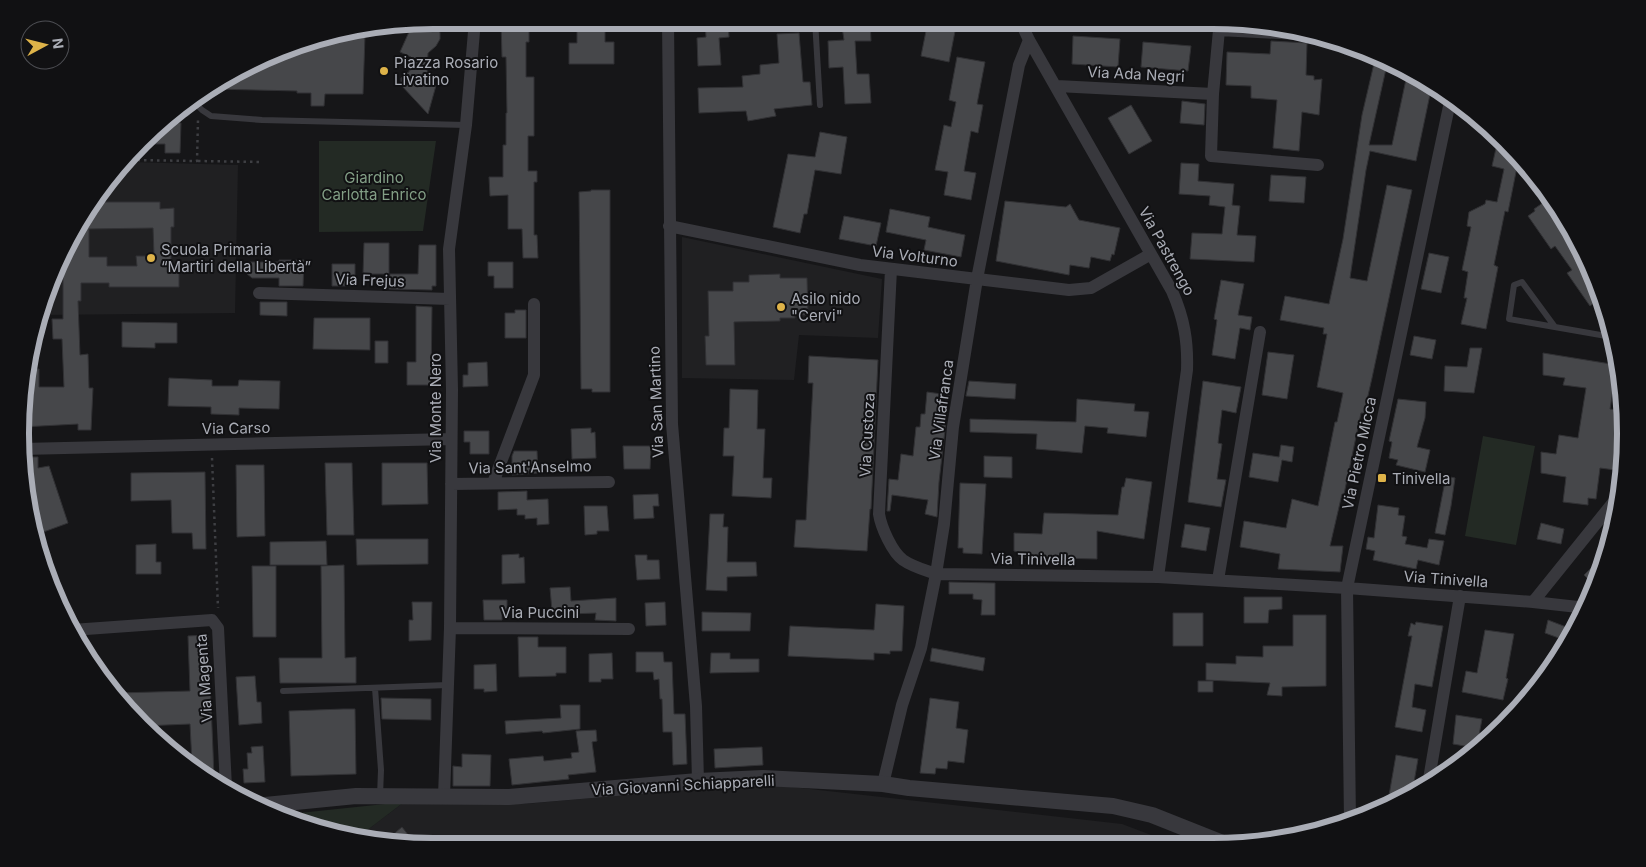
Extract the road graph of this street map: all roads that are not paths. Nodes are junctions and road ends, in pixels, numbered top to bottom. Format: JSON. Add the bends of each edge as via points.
{"nodes":[{"id":1,"x":474,"y":29,"type":"edge"},
{"id":2,"x":668,"y":29,"type":"edge"},
{"id":3,"x":815,"y":29,"type":"edge"},
{"id":4,"x":1023,"y":29,"type":"edge"},
{"id":5,"x":1267,"y":32,"type":"edge"},
{"id":6,"x":1030,"y":40,"type":"junction"},
{"id":7,"x":1057,"y":86,"type":"junction"},
{"id":8,"x":1213,"y":94,"type":"junction"},
{"id":9,"x":198,"y":105,"type":"edge"},
{"id":10,"x":820,"y":105,"type":"dead end"},
{"id":11,"x":1449,"y":105,"type":"edge"},
{"id":12,"x":466,"y":125,"type":"junction"},
{"id":13,"x":1318,"y":165,"type":"dead end"},
{"id":14,"x":669,"y":226,"type":"junction"},
{"id":15,"x":1151,"y":254,"type":"junction"},
{"id":16,"x":892,"y":269,"type":"junction"},
{"id":17,"x":977,"y":279,"type":"junction"},
{"id":18,"x":259,"y":293,"type":"dead end"},
{"id":19,"x":450,"y":299,"type":"junction"},
{"id":20,"x":534,"y":304,"type":"dead end"},
{"id":21,"x":1555,"y":327,"type":"junction"},
{"id":22,"x":1260,"y":332,"type":"dead end"},
{"id":23,"x":1604,"y":335,"type":"edge"},
{"id":24,"x":451,"y":439,"type":"junction"},
{"id":25,"x":30,"y":449,"type":"edge"},
{"id":26,"x":609,"y":482,"type":"dead end"},
{"id":27,"x":493,"y":483,"type":"junction"},
{"id":28,"x":451,"y":484,"type":"junction"},
{"id":29,"x":1610,"y":506,"type":"edge"},
{"id":30,"x":936,"y":574,"type":"junction"},
{"id":31,"x":1158,"y":577,"type":"junction"},
{"id":32,"x":1218,"y":580,"type":"junction"},
{"id":33,"x":1347,"y":588,"type":"junction"},
{"id":34,"x":1460,"y":596,"type":"junction"},
{"id":35,"x":1533,"y":602,"type":"junction"},
{"id":36,"x":1578,"y":607,"type":"edge"},
{"id":37,"x":450,"y":628,"type":"junction"},
{"id":38,"x":79,"y":629,"type":"edge"},
{"id":39,"x":629,"y":629,"type":"dead end"},
{"id":40,"x":448,"y":685,"type":"junction"},
{"id":41,"x":375,"y":688,"type":"junction"},
{"id":42,"x":283,"y":691,"type":"dead end"},
{"id":43,"x":1430,"y":775,"type":"edge"},
{"id":44,"x":226,"y":781,"type":"edge"},
{"id":45,"x":698,"y":781,"type":"junction"},
{"id":46,"x":884,"y":784,"type":"junction"},
{"id":47,"x":380,"y":796,"type":"junction"},
{"id":48,"x":444,"y":797,"type":"junction"},
{"id":49,"x":272,"y":804,"type":"edge"},
{"id":50,"x":1350,"y":814,"type":"edge"},
{"id":51,"x":1209,"y":838,"type":"edge"}],
"edges":[{"from":1,"to":12,"type":"street","name":"Via Monte Nero"},
{"from":2,"to":14,"type":"street","name":"Via San Martino"},
{"from":3,"to":10,"type":"lane"},
{"from":4,"to":6,"type":"street","name":"Via Pastrengo"},
{"from":5,"to":8,"type":"street","via":[[1219,30]]},
{"from":6,"to":7,"type":"street","name":"Via Pastrengo"},
{"from":6,"to":17,"type":"street","name":"Via Villafranca","via":[[1019,65]]},
{"from":7,"to":8,"type":"street","name":"Via Ada Negri"},
{"from":7,"to":15,"type":"street","name":"Via Pastrengo"},
{"from":8,"to":13,"type":"street","via":[[1211,156]]},
{"from":9,"to":12,"type":"lane","via":[[211,116],[262,120]]},
{"from":11,"to":33,"type":"street","name":"Via Pietro Micca"},
{"from":12,"to":19,"type":"street","name":"Via Monte Nero","via":[[450,238]]},
{"from":14,"to":16,"type":"street","name":"Via Volturno","via":[[860,266]]},
{"from":14,"to":45,"type":"street","name":"Via San Martino","via":[[672,424],[696,706]]},
{"from":15,"to":17,"type":"street","name":"Via Volturno","via":[[1082,290]]},
{"from":15,"to":31,"type":"street","name":"Via Pastrengo","via":[[1179,306],[1185,323],[1188,355]]},
{"from":16,"to":17,"type":"street","name":"Via Volturno"},
{"from":16,"to":30,"type":"street","name":"Via Custoza","via":[[880,522],[900,558]]},
{"from":17,"to":30,"type":"street","name":"Via Villafranca","via":[[952,427],[944,524]]},
{"from":18,"to":19,"type":"street","name":"Via Frejus"},
{"from":19,"to":24,"type":"street","name":"Via Monte Nero"},
{"from":20,"to":27,"type":"street","via":[[534,375]]},
{"from":21,"to":21,"type":"lane","via":[[1509,319],[1514,285],[1522,282]]},
{"from":21,"to":23,"type":"lane"},
{"from":22,"to":32,"type":"street"},
{"from":24,"to":25,"type":"street","name":"Via Carso"},
{"from":24,"to":28,"type":"street","name":"Via Monte Nero"},
{"from":26,"to":27,"type":"street","name":"Via Sant'Anselmo"},
{"from":27,"to":28,"type":"street","name":"Via Sant'Anselmo"},
{"from":28,"to":37,"type":"street","name":"Via Monte Nero"},
{"from":29,"to":35,"type":"street"},
{"from":30,"to":31,"type":"street","name":"Via Tinivella"},
{"from":30,"to":46,"type":"street","name":"Via Villafranca","via":[[921,648],[902,705]]},
{"from":31,"to":32,"type":"street","name":"Via Tinivella"},
{"from":32,"to":33,"type":"street","name":"Via Tinivella"},
{"from":33,"to":34,"type":"street","name":"Via Tinivella"},
{"from":33,"to":50,"type":"street","name":"Via Pietro Micca"},
{"from":34,"to":35,"type":"street","name":"Via Tinivella"},
{"from":34,"to":43,"type":"street"},
{"from":35,"to":36,"type":"street","name":"Via Tinivella"},
{"from":37,"to":39,"type":"street","name":"Via Puccini"},
{"from":37,"to":40,"type":"street","name":"Via Monte Nero"},
{"from":38,"to":44,"type":"street","name":"Via Magenta","via":[[212,620],[218,628]]},
{"from":40,"to":41,"type":"lane"},
{"from":40,"to":48,"type":"street","name":"Via Monte Nero"},
{"from":41,"to":42,"type":"lane"},
{"from":41,"to":47,"type":"lane"},
{"from":45,"to":46,"type":"street","name":"Via Giovanni Schiapparelli","via":[[763,778]]},
{"from":45,"to":48,"type":"street","name":"Via Giovanni Schiapparelli","via":[[509,797]]},
{"from":46,"to":51,"type":"street","name":"Via Giovanni Schiapparelli","via":[[1113,806],[1152,816]]},
{"from":47,"to":48,"type":"street","name":"Via Giovanni Schiapparelli"},
{"from":47,"to":49,"type":"street","name":"Via Giovanni Schiapparelli"}]}
